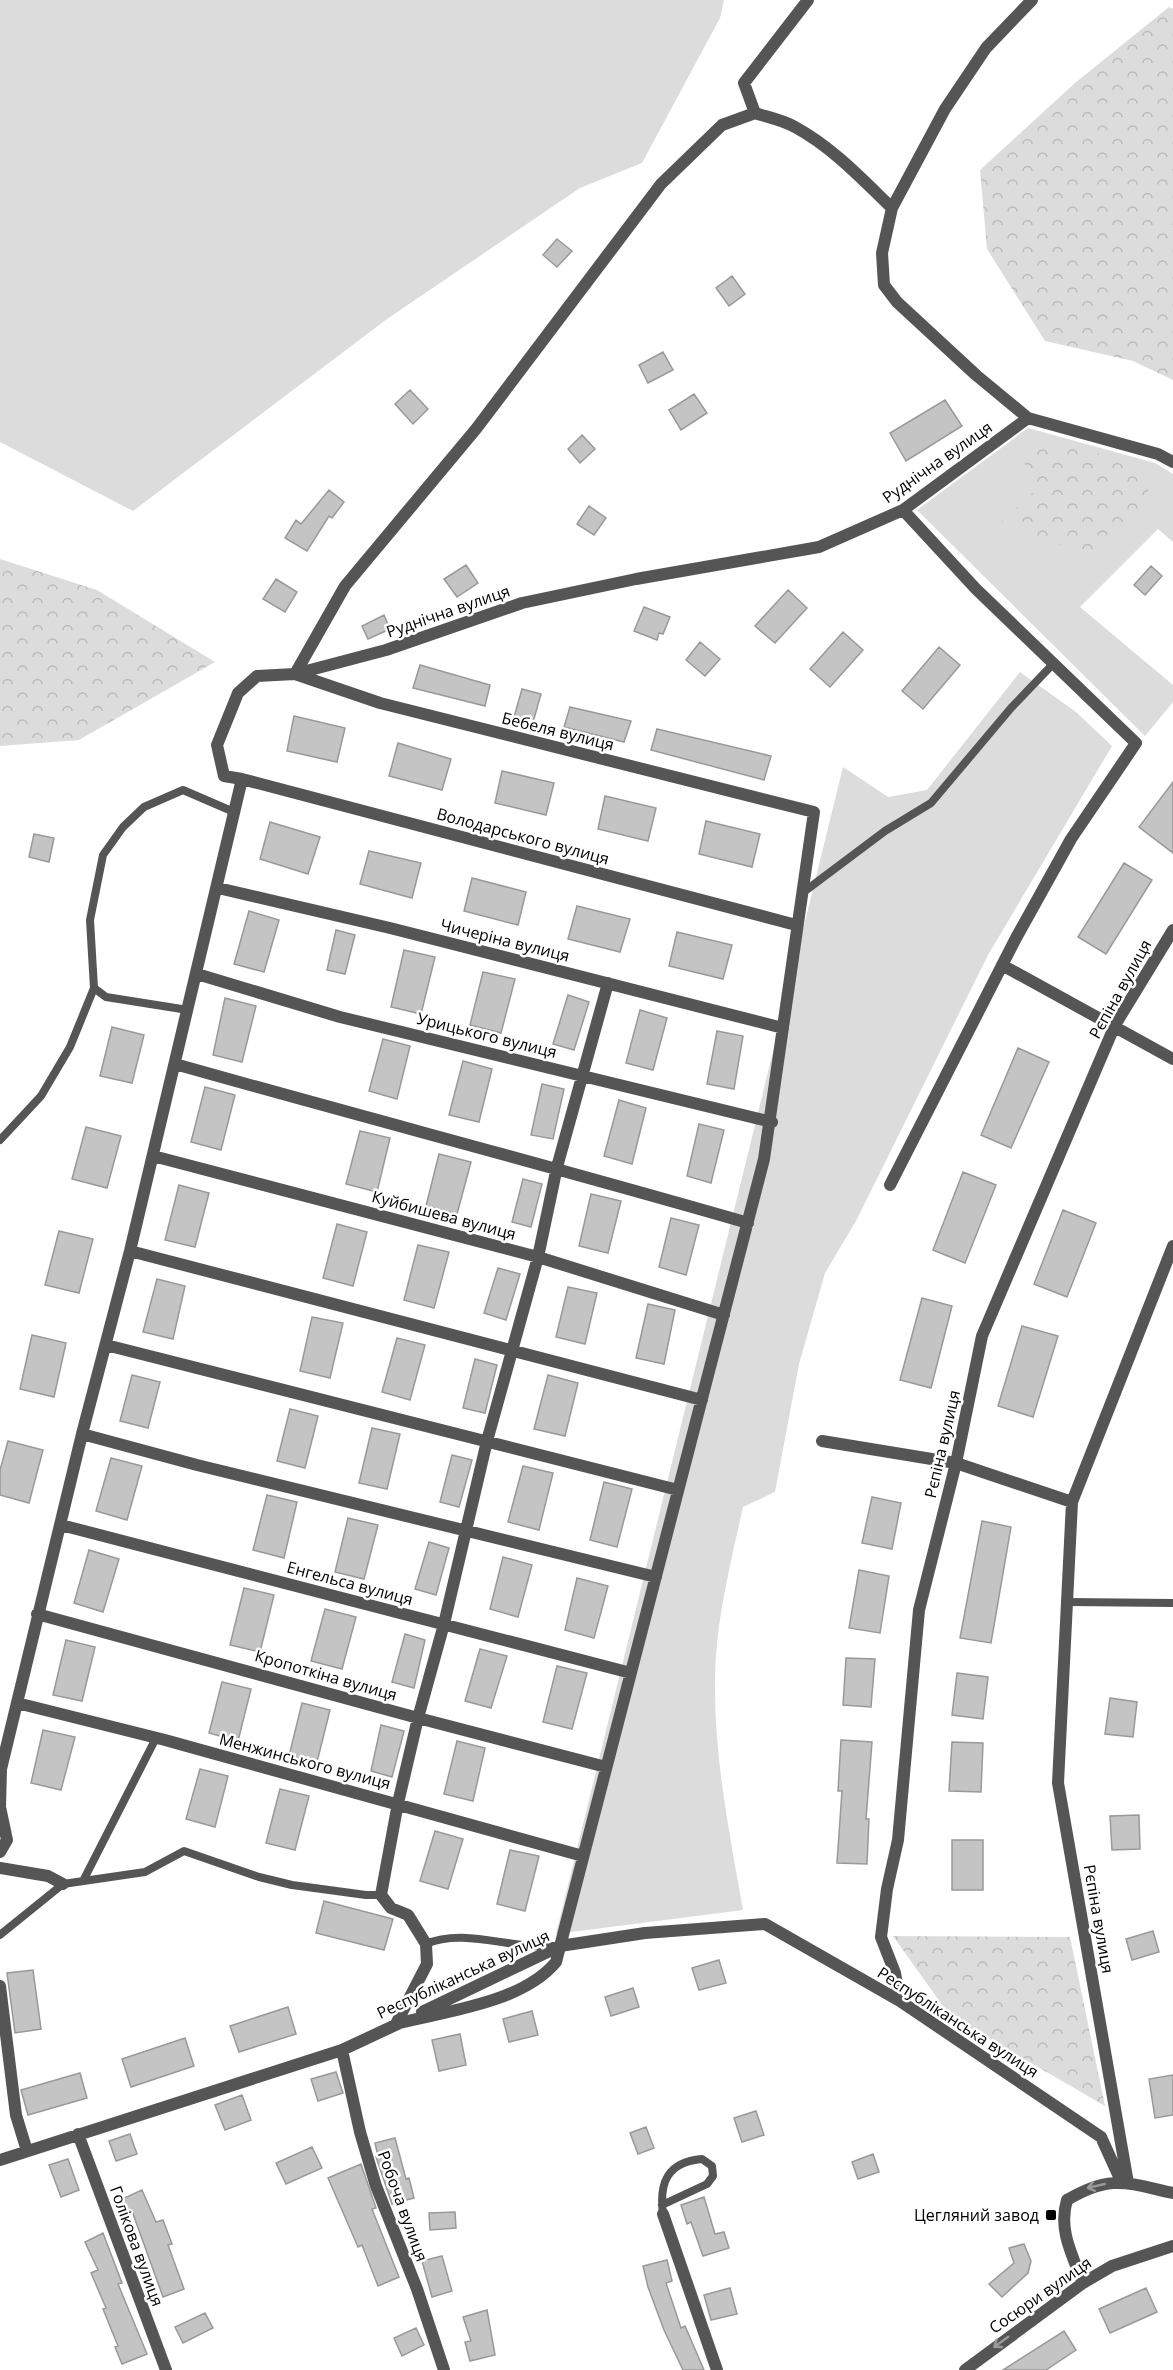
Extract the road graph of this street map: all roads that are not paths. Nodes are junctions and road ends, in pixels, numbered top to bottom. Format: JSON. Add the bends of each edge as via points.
{"nodes":[{"id":1,"x":808,"y":0,"type":"edge"},
{"id":2,"x":1032,"y":0,"type":"edge"},
{"id":3,"x":754,"y":113,"type":"junction"},
{"id":4,"x":892,"y":208,"type":"junction"},
{"id":5,"x":1028,"y":418,"type":"junction"},
{"id":6,"x":1173,"y":462,"type":"edge"},
{"id":7,"x":903,"y":510,"type":"junction"},
{"id":8,"x":1053,"y":663,"type":"junction"},
{"id":9,"x":296,"y":674,"type":"junction"},
{"id":10,"x":242,"y":780,"type":"junction"},
{"id":11,"x":234,"y":812,"type":"junction"},
{"id":12,"x":218,"y":888,"type":"junction"},
{"id":13,"x":801,"y":894,"type":"junction"},
{"id":14,"x":796,"y":925,"type":"junction"},
{"id":15,"x":1173,"y":930,"type":"edge"},
{"id":16,"x":1002,"y":965,"type":"junction"},
{"id":17,"x":197,"y":974,"type":"junction"},
{"id":18,"x":608,"y":983,"type":"junction"},
{"id":19,"x":94,"y":988,"type":"junction"},
{"id":20,"x":188,"y":1010,"type":"junction"},
{"id":21,"x":1115,"y":1025,"type":"junction"},
{"id":22,"x":783,"y":1028,"type":"junction"},
{"id":23,"x":1173,"y":1059,"type":"edge"},
{"id":24,"x":175,"y":1064,"type":"junction"},
{"id":25,"x":582,"y":1076,"type":"junction"},
{"id":26,"x":772,"y":1122,"type":"junction"},
{"id":27,"x":4,"y":1131,"type":"edge"},
{"id":28,"x":0,"y":1140,"type":"edge"},
{"id":29,"x":153,"y":1156,"type":"junction"},
{"id":30,"x":556,"y":1167,"type":"junction"},
{"id":31,"x":890,"y":1185,"type":"dead end"},
{"id":32,"x":748,"y":1223,"type":"junction"},
{"id":33,"x":1173,"y":1246,"type":"edge"},
{"id":34,"x":130,"y":1251,"type":"junction"},
{"id":35,"x":538,"y":1257,"type":"junction"},
{"id":36,"x":724,"y":1315,"type":"junction"},
{"id":37,"x":105,"y":1345,"type":"junction"},
{"id":38,"x":513,"y":1350,"type":"junction"},
{"id":39,"x":702,"y":1400,"type":"junction"},
{"id":40,"x":82,"y":1434,"type":"junction"},
{"id":41,"x":487,"y":1441,"type":"junction"},
{"id":42,"x":822,"y":1441,"type":"dead end"},
{"id":43,"x":956,"y":1463,"type":"junction"},
{"id":44,"x":678,"y":1490,"type":"junction"},
{"id":45,"x":1072,"y":1502,"type":"junction"},
{"id":46,"x":61,"y":1525,"type":"junction"},
{"id":47,"x":466,"y":1532,"type":"junction"},
{"id":48,"x":656,"y":1577,"type":"junction"},
{"id":49,"x":1067,"y":1602,"type":"junction"},
{"id":50,"x":1173,"y":1604,"type":"edge"},
{"id":51,"x":37,"y":1614,"type":"junction"},
{"id":52,"x":444,"y":1624,"type":"junction"},
{"id":53,"x":631,"y":1673,"type":"junction"},
{"id":54,"x":17,"y":1703,"type":"junction"},
{"id":55,"x":417,"y":1718,"type":"junction"},
{"id":56,"x":156,"y":1738,"type":"junction"},
{"id":57,"x":606,"y":1767,"type":"junction"},
{"id":58,"x":398,"y":1803,"type":"junction"},
{"id":59,"x":0,"y":1852,"type":"edge"},
{"id":60,"x":583,"y":1856,"type":"junction"},
{"id":61,"x":0,"y":1868,"type":"edge"},
{"id":62,"x":83,"y":1881,"type":"junction"},
{"id":63,"x":63,"y":1884,"type":"junction"},
{"id":64,"x":381,"y":1895,"type":"junction"},
{"id":65,"x":0,"y":1935,"type":"edge"},
{"id":66,"x":426,"y":1944,"type":"junction"},
{"id":67,"x":560,"y":1946,"type":"junction"},
{"id":68,"x":0,"y":1986,"type":"edge"},
{"id":69,"x":900,"y":2001,"type":"junction"},
{"id":70,"x":396,"y":2024,"type":"junction"},
{"id":71,"x":342,"y":2050,"type":"junction"},
{"id":72,"x":78,"y":2134,"type":"junction"},
{"id":73,"x":27,"y":2151,"type":"junction"},
{"id":74,"x":0,"y":2160,"type":"edge"},
{"id":75,"x":1124,"y":2182,"type":"junction"},
{"id":76,"x":1173,"y":2193,"type":"edge"},
{"id":77,"x":663,"y":2210,"type":"junction"},
{"id":78,"x":1173,"y":2246,"type":"edge"},
{"id":79,"x":1083,"y":2283,"type":"junction"},
{"id":80,"x":166,"y":2370,"type":"edge"},
{"id":81,"x":444,"y":2370,"type":"edge"},
{"id":82,"x":717,"y":2370,"type":"edge"},
{"id":83,"x":965,"y":2370,"type":"edge"}],
"edges":[{"from":1,"to":3,"type":"street","via":[[744,83]]},
{"from":2,"to":4,"type":"street","via":[[986,48],[945,109]]},
{"from":3,"to":4,"type":"street","via":[[794,126],[843,161]]},
{"from":3,"to":9,"type":"street","via":[[722,125],[661,184],[476,429],[345,586]]},
{"from":4,"to":5,"type":"street","via":[[882,253],[884,285],[897,302],[976,375]]},
{"from":5,"to":6,"type":"street","via":[[1158,454]]},
{"from":5,"to":7,"type":"street","name":"Руднічна вулиця"},
{"from":7,"to":8,"type":"street","via":[[976,589]]},
{"from":7,"to":9,"type":"street","name":"Руднічна вулиця","via":[[819,547],[522,603],[386,650]]},
{"from":8,"to":13,"type":"lane","via":[[931,803],[885,831]]},
{"from":8,"to":16,"type":"street","via":[[1136,743],[1071,839]]},
{"from":9,"to":10,"type":"street","via":[[257,676],[238,693],[217,745],[224,776]]},
{"from":9,"to":13,"type":"street","name":"Бебеля вулиця","via":[[380,703],[814,812]]},
{"from":10,"to":11,"type":"street"},
{"from":10,"to":14,"type":"street","name":"Володарського вулиця"},
{"from":11,"to":12,"type":"street"},
{"from":11,"to":19,"type":"lane","via":[[183,790],[144,807],[123,827],[103,855],[94,894],[90,943]]},
{"from":12,"to":17,"type":"street"},
{"from":12,"to":18,"type":"street","name":"Чичеріна вулиця"},
{"from":13,"to":14,"type":"street"},
{"from":14,"to":22,"type":"street"},
{"from":15,"to":21,"type":"street","name":"Рєпіна вулиця"},
{"from":16,"to":21,"type":"street"},
{"from":16,"to":31,"type":"street"},
{"from":17,"to":20,"type":"street"},
{"from":17,"to":25,"type":"street","name":"Урицького вулиця","via":[[340,1017]]},
{"from":18,"to":22,"type":"street","name":"Чичеріна вулиця"},
{"from":18,"to":25,"type":"street"},
{"from":19,"to":20,"type":"lane","via":[[106,997]]},
{"from":19,"to":27,"type":"lane","via":[[70,1047],[41,1096]]},
{"from":20,"to":24,"type":"street"},
{"from":21,"to":23,"type":"street"},
{"from":21,"to":43,"type":"street","name":"Рєпіна вулиця","via":[[982,1336]]},
{"from":22,"to":26,"type":"street"},
{"from":24,"to":29,"type":"street"},
{"from":24,"to":30,"type":"street"},
{"from":25,"to":26,"type":"street","name":"Урицького вулиця"},
{"from":25,"to":30,"type":"street"},
{"from":26,"to":32,"type":"street"},
{"from":27,"to":28,"type":"lane"},
{"from":29,"to":34,"type":"street"},
{"from":29,"to":35,"type":"street","name":"Куйбишева вулиця"},
{"from":30,"to":32,"type":"street"},
{"from":30,"to":35,"type":"street"},
{"from":32,"to":36,"type":"street"},
{"from":33,"to":45,"type":"street","name":"Рєпіна вулиця"},
{"from":34,"to":37,"type":"street"},
{"from":34,"to":38,"type":"street"},
{"from":35,"to":36,"type":"street","name":"Куйбишева вулиця"},
{"from":35,"to":38,"type":"street"},
{"from":36,"to":39,"type":"street"},
{"from":37,"to":40,"type":"street"},
{"from":37,"to":41,"type":"street"},
{"from":38,"to":39,"type":"street"},
{"from":38,"to":41,"type":"street"},
{"from":39,"to":44,"type":"street"},
{"from":40,"to":46,"type":"street"},
{"from":40,"to":47,"type":"street"},
{"from":41,"to":44,"type":"street"},
{"from":41,"to":47,"type":"street"},
{"from":42,"to":43,"type":"street"},
{"from":43,"to":45,"type":"street"},
{"from":43,"to":69,"type":"street","name":"Рєпіна вулиця","via":[[919,1610],[898,1840],[881,1936]]},
{"from":44,"to":48,"type":"street"},
{"from":45,"to":49,"type":"street","name":"Рєпіна вулиця"},
{"from":46,"to":51,"type":"street"},
{"from":46,"to":52,"type":"street","name":"Енгельса вулиця"},
{"from":47,"to":48,"type":"street"},
{"from":47,"to":52,"type":"street"},
{"from":48,"to":53,"type":"street"},
{"from":49,"to":50,"type":"lane"},
{"from":49,"to":75,"type":"street","name":"Рєпіна вулиця","via":[[1058,1783]]},
{"from":51,"to":54,"type":"street"},
{"from":51,"to":55,"type":"street","name":"Кропоткіна вулиця"},
{"from":52,"to":53,"type":"street","name":"Енгельса вулиця"},
{"from":52,"to":55,"type":"street"},
{"from":53,"to":57,"type":"street"},
{"from":54,"to":56,"type":"street","name":"Менжинського вулиця"},
{"from":54,"to":59,"type":"street","via":[[1,1769],[0,1807],[7,1840]]},
{"from":55,"to":57,"type":"street","name":"Кропоткіна вулиця"},
{"from":55,"to":58,"type":"street"},
{"from":56,"to":58,"type":"street","name":"Менжинського вулиця"},
{"from":56,"to":62,"type":"lane"},
{"from":57,"to":60,"type":"street"},
{"from":58,"to":60,"type":"street","name":"Менжинського вулиця"},
{"from":58,"to":64,"type":"street"},
{"from":60,"to":67,"type":"street"},
{"from":61,"to":63,"type":"street","via":[[48,1875]]},
{"from":62,"to":63,"type":"lane"},
{"from":62,"to":64,"type":"lane","via":[[145,1872],[184,1851],[259,1877]]},
{"from":63,"to":65,"type":"lane"},
{"from":64,"to":66,"type":"street","via":[[391,1908],[408,1915]]},
{"from":66,"to":67,"type":"lane","via":[[437,1939],[460,1939],[538,1948]]},
{"from":66,"to":70,"type":"street","via":[[427,1964]]},
{"from":67,"to":69,"type":"street","name":"Республіканська вулиця","via":[[645,1933],[765,1924]]},
{"from":67,"to":70,"type":"street","name":"Республіканська вулиця"},
{"from":67,"to":70,"type":"street","via":[[556,1962],[529,1984],[470,2007]]},
{"from":68,"to":73,"type":"street","via":[[16,2115]]},
{"from":69,"to":75,"type":"street","name":"Республіканська вулиця","via":[[1101,2137]]},
{"from":70,"to":71,"type":"street","name":"Республіканська вулиця"},
{"from":71,"to":72,"type":"street","name":"Республіканська вулиця"},
{"from":71,"to":81,"type":"street","name":"Робоча вулиця","via":[[376,2186]]},
{"from":72,"to":73,"type":"street","name":"Республіканська вулиця"},
{"from":72,"to":80,"type":"street","name":"Голікова вулиця"},
{"from":73,"to":74,"type":"street","name":"Республіканська вулиця"},
{"from":75,"to":76,"type":"street"},
{"from":75,"to":79,"type":"street","one_way":true,"via":[[1088,2188],[1067,2200],[1062,2216],[1064,2231]]},
{"from":77,"to":77,"type":"lane","via":[[660,2193],[674,2169],[690,2160],[702,2159],[712,2166],[713,2176],[707,2184]]},
{"from":77,"to":82,"type":"street"},
{"from":78,"to":79,"type":"street","name":"Сосюри вулиця","via":[[1112,2266]]},
{"from":79,"to":83,"type":"street","name":"Сосюри вулиця","one_way":true}]}
